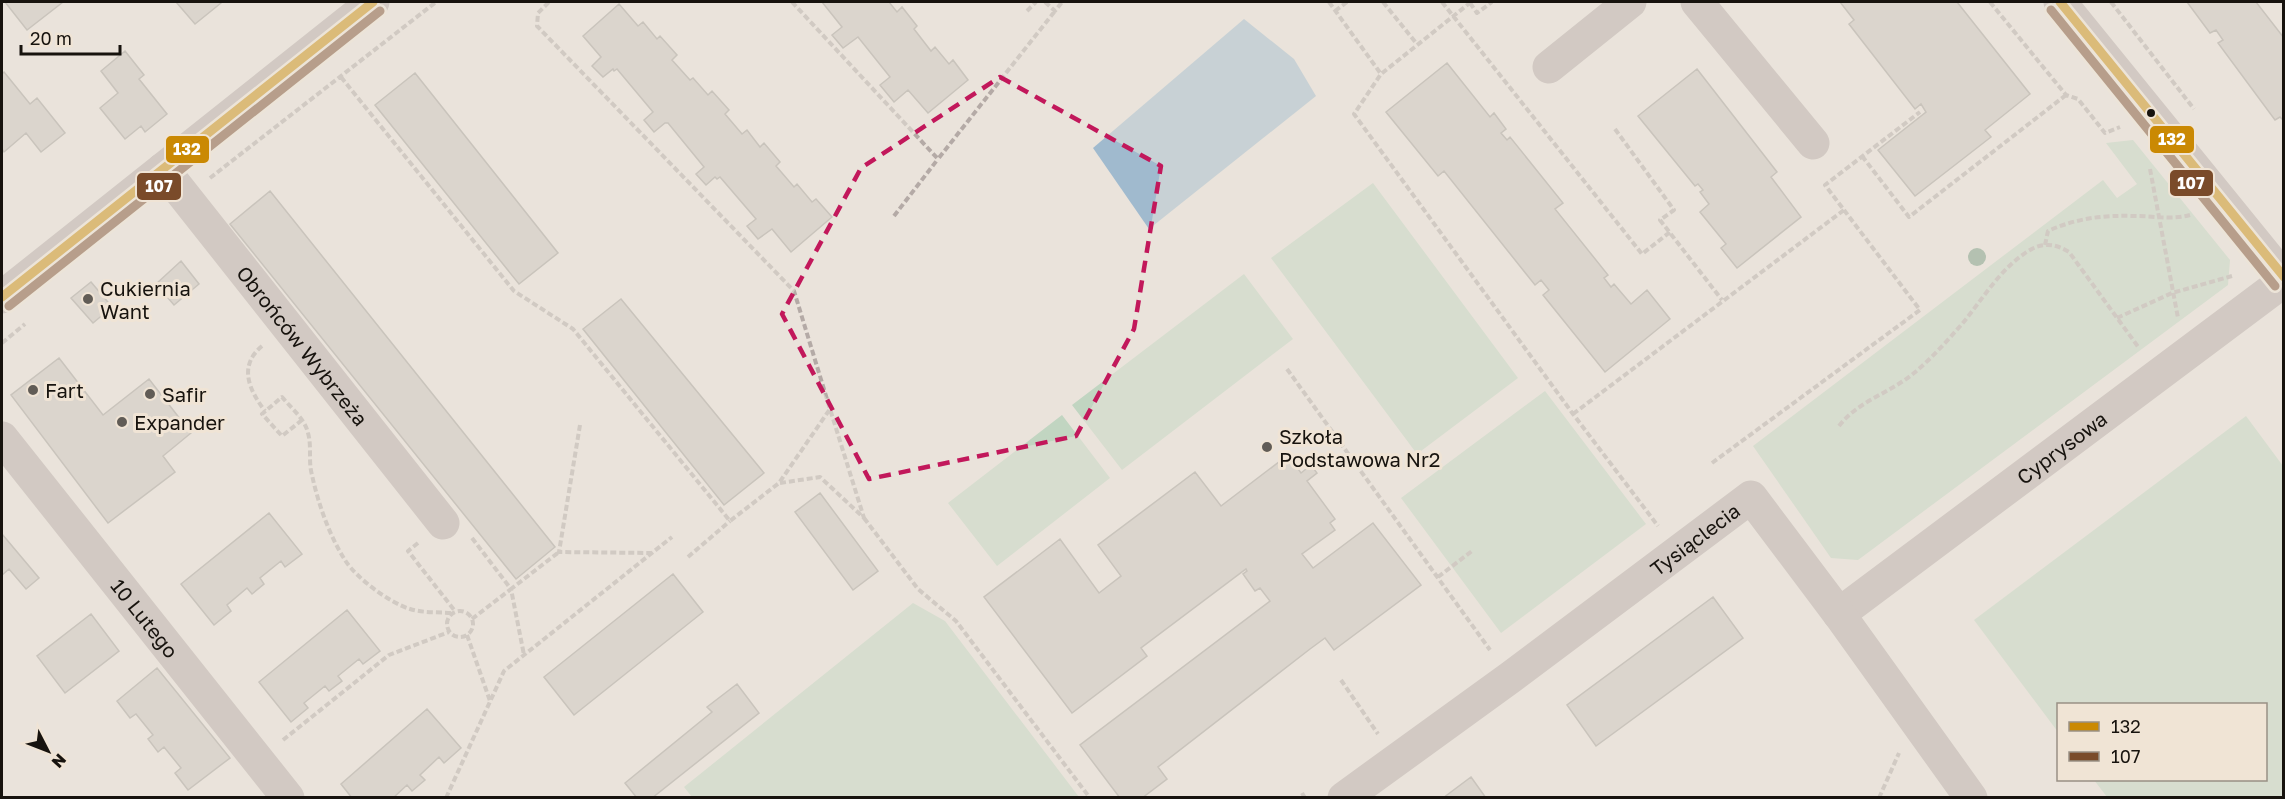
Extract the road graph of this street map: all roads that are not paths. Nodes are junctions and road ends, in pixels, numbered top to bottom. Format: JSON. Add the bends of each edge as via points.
{"nodes":[{"id":1,"x":372,"y":2,"type":"edge"},
{"id":2,"x":1630,"y":2,"type":"edge"},
{"id":3,"x":1697,"y":2,"type":"edge"},
{"id":4,"x":2077,"y":7,"type":"edge"},
{"id":5,"x":1549,"y":67,"type":"dead end"},
{"id":6,"x":1813,"y":143,"type":"dead end"},
{"id":7,"x":163,"y":169,"type":"junction"},
{"id":8,"x":2283,"y":279,"type":"edge"},
{"id":9,"x":2,"y":297,"type":"edge"},
{"id":10,"x":2,"y":438,"type":"edge"},
{"id":11,"x":443,"y":523,"type":"road end"},
{"id":12,"x":1839,"y":614,"type":"junction"},
{"id":13,"x":1364,"y":792,"type":"edge"},
{"id":14,"x":288,"y":798,"type":"edge"},
{"id":15,"x":1971,"y":798,"type":"edge"}],
"edges":[{"from":1,"to":7,"type":"street"},
{"from":2,"to":5,"type":"street"},
{"from":3,"to":6,"type":"street"},
{"from":4,"to":8,"type":"street"},
{"from":7,"to":9,"type":"street"},
{"from":7,"to":11,"type":"street","name":"Obrońców Wybrzeża"},
{"from":8,"to":12,"type":"street","name":"Cyprysowa"},
{"from":10,"to":14,"type":"street","name":"10 Lutego"},
{"from":12,"to":13,"type":"street","name":"Tysiąclecia","via":[[1752,497],[1397,758]]},
{"from":12,"to":15,"type":"street","name":"Tysiąclecia"}]}
